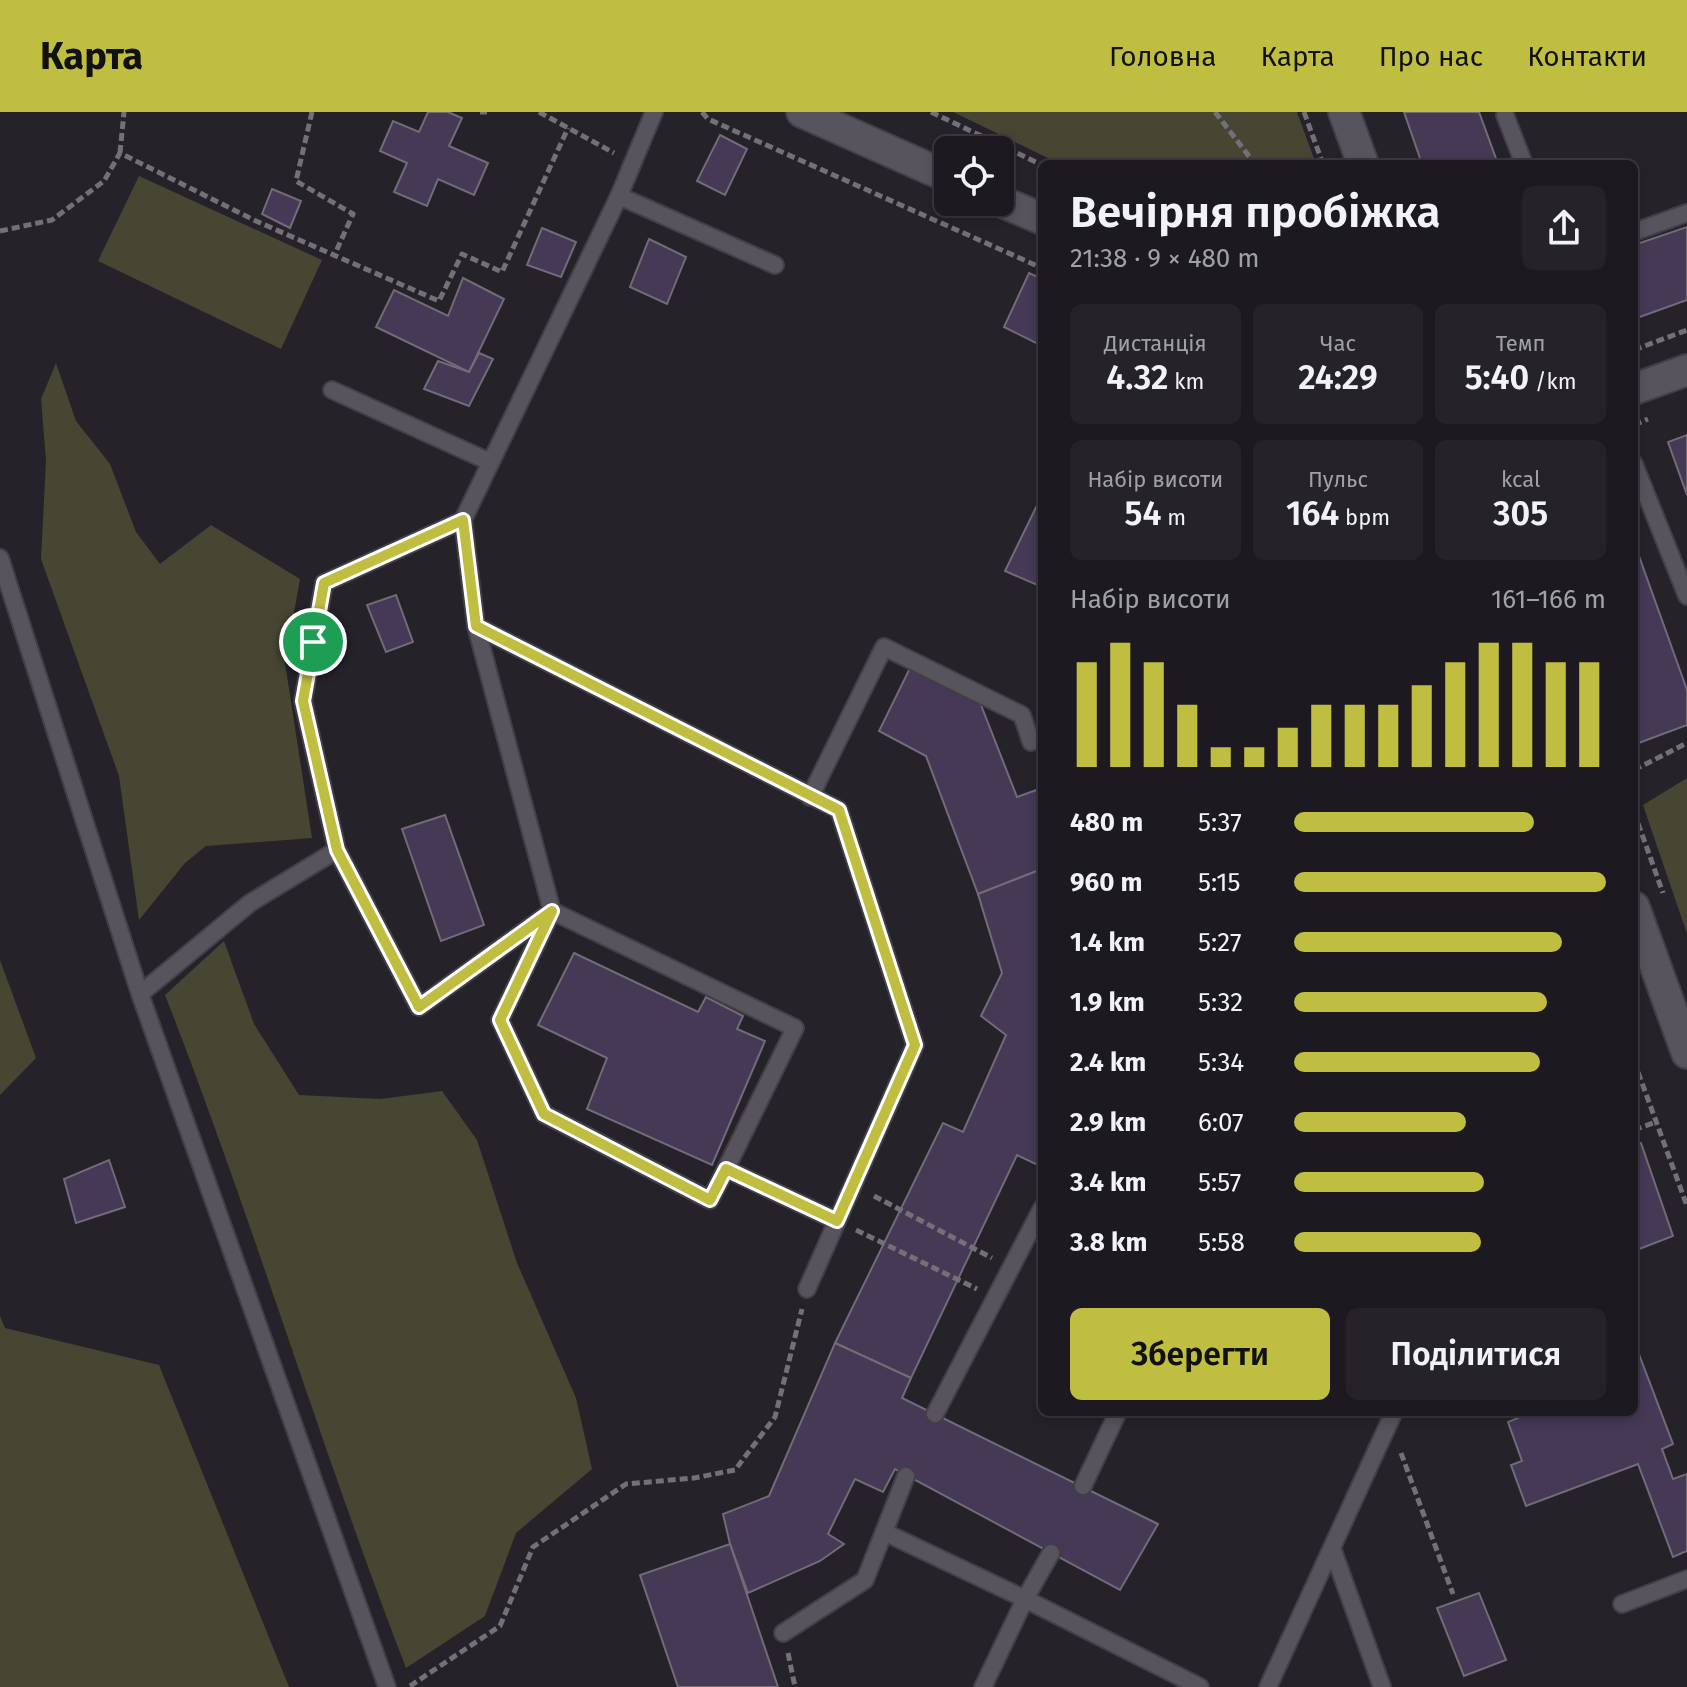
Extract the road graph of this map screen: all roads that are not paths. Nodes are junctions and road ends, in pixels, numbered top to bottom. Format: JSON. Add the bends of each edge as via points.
{"nodes":[{"id":1,"x":654,"y":112,"type":"edge"},
{"id":2,"x":802,"y":112,"type":"edge"},
{"id":3,"x":1344,"y":112,"type":"edge"},
{"id":4,"x":1505,"y":115,"type":"dead end"},
{"id":5,"x":1362,"y":160,"type":"edge"},
{"id":6,"x":1522,"y":160,"type":"edge"},
{"id":7,"x":934,"y":171,"type":"edge"},
{"id":8,"x":619,"y":196,"type":"junction"},
{"id":9,"x":1014,"y":207,"type":"edge"},
{"id":10,"x":1687,"y":213,"type":"edge"},
{"id":11,"x":1038,"y":217,"type":"edge"},
{"id":12,"x":1638,"y":231,"type":"edge"},
{"id":13,"x":775,"y":265,"type":"dead end"},
{"id":14,"x":1687,"y":370,"type":"edge"},
{"id":15,"x":1638,"y":388,"type":"edge"},
{"id":16,"x":332,"y":390,"type":"dead end"},
{"id":17,"x":490,"y":462,"type":"junction"},
{"id":18,"x":1638,"y":474,"type":"edge"},
{"id":19,"x":463,"y":520,"type":"junction"},
{"id":20,"x":0,"y":558,"type":"edge"},
{"id":21,"x":1687,"y":596,"type":"edge"},
{"id":22,"x":476,"y":626,"type":"junction"},
{"id":23,"x":1038,"y":739,"type":"edge"},
{"id":24,"x":810,"y":797,"type":"junction"},
{"id":25,"x":337,"y":850,"type":"junction"},
{"id":26,"x":552,"y":911,"type":"junction"},
{"id":27,"x":1638,"y":930,"type":"edge"},
{"id":28,"x":1643,"y":959,"type":"edge"},
{"id":29,"x":140,"y":994,"type":"junction"},
{"id":30,"x":1687,"y":1053,"type":"edge"},
{"id":31,"x":726,"y":1169,"type":"junction"},
{"id":32,"x":1038,"y":1216,"type":"edge"},
{"id":33,"x":837,"y":1221,"type":"junction"},
{"id":34,"x":807,"y":1289,"type":"road end"},
{"id":35,"x":935,"y":1414,"type":"dead end"},
{"id":36,"x":1116,"y":1416,"type":"edge"},
{"id":37,"x":1392,"y":1417,"type":"edge"},
{"id":38,"x":906,"y":1476,"type":"dead end"},
{"id":39,"x":1083,"y":1486,"type":"dead end"},
{"id":40,"x":884,"y":1532,"type":"junction"},
{"id":41,"x":1332,"y":1548,"type":"junction"},
{"id":42,"x":1051,"y":1553,"type":"dead end"},
{"id":43,"x":1687,"y":1579,"type":"edge"},
{"id":44,"x":1025,"y":1599,"type":"junction"},
{"id":45,"x":1622,"y":1604,"type":"dead end"},
{"id":46,"x":783,"y":1633,"type":"road end"},
{"id":47,"x":387,"y":1687,"type":"edge"},
{"id":48,"x":983,"y":1687,"type":"edge"},
{"id":49,"x":1200,"y":1687,"type":"edge"},
{"id":50,"x":1268,"y":1687,"type":"edge"},
{"id":51,"x":1382,"y":1687,"type":"edge"}],
"edges":[{"from":1,"to":8,"type":"lane"},
{"from":2,"to":7,"type":"street"},
{"from":3,"to":5,"type":"street"},
{"from":4,"to":6,"type":"lane"},
{"from":8,"to":13,"type":"lane"},
{"from":8,"to":17,"type":"lane"},
{"from":9,"to":11,"type":"street"},
{"from":10,"to":12,"type":"lane"},
{"from":14,"to":15,"type":"street"},
{"from":16,"to":17,"type":"lane"},
{"from":17,"to":19,"type":"lane"},
{"from":18,"to":21,"type":"lane"},
{"from":19,"to":22,"type":"lane"},
{"from":19,"to":25,"type":"lane","via":[[324,583],[303,701]]},
{"from":20,"to":29,"type":"lane"},
{"from":22,"to":24,"type":"lane"},
{"from":22,"to":26,"type":"lane"},
{"from":23,"to":24,"type":"lane","via":[[1031,742],[1022,715],[884,647]]},
{"from":24,"to":33,"type":"lane","via":[[839,810],[915,1045]]},
{"from":25,"to":26,"type":"lane","via":[[419,1007]]},
{"from":25,"to":29,"type":"lane","via":[[250,903]]},
{"from":26,"to":31,"type":"lane","via":[[795,1028]]},
{"from":26,"to":31,"type":"lane","via":[[500,1020],[544,1114],[710,1200]]},
{"from":27,"to":28,"type":"street"},
{"from":28,"to":30,"type":"street"},
{"from":29,"to":47,"type":"lane"},
{"from":31,"to":33,"type":"lane"},
{"from":32,"to":35,"type":"lane"},
{"from":33,"to":34,"type":"lane"},
{"from":36,"to":39,"type":"lane"},
{"from":37,"to":41,"type":"lane"},
{"from":38,"to":40,"type":"lane"},
{"from":40,"to":44,"type":"lane"},
{"from":40,"to":46,"type":"lane","via":[[865,1580]]},
{"from":41,"to":50,"type":"lane"},
{"from":41,"to":51,"type":"lane"},
{"from":42,"to":44,"type":"lane"},
{"from":43,"to":45,"type":"lane"},
{"from":44,"to":48,"type":"lane"},
{"from":44,"to":49,"type":"lane"}]}
